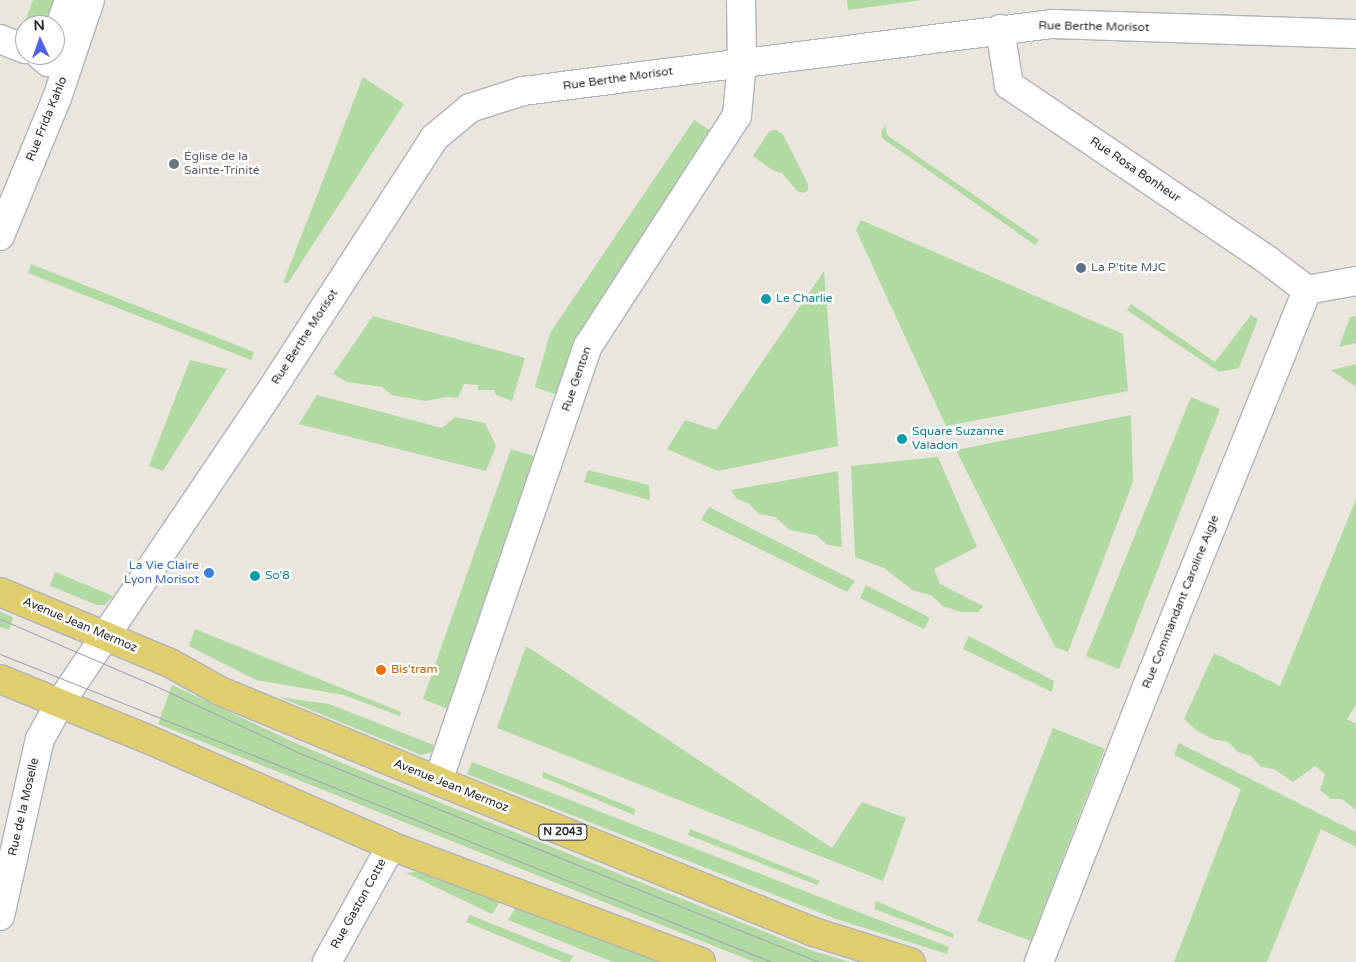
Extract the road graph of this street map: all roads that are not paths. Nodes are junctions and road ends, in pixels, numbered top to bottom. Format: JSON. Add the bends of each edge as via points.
{"nodes":[{"id":1,"x":69,"y":0,"type":"edge"},
{"id":2,"x":90,"y":0,"type":"edge"},
{"id":3,"x":741,"y":0,"type":"edge"},
{"id":4,"x":64,"y":15,"type":"edge"},
{"id":5,"x":1000,"y":29,"type":"junction"},
{"id":6,"x":1356,"y":34,"type":"edge"},
{"id":7,"x":0,"y":39,"type":"edge"},
{"id":8,"x":15,"y":45,"type":"edge"},
{"id":9,"x":742,"y":62,"type":"junction"},
{"id":10,"x":0,"y":236,"type":"edge"},
{"id":11,"x":1356,"y":281,"type":"edge"},
{"id":12,"x":1307,"y":290,"type":"junction"},
{"id":13,"x":0,"y":592,"type":"edge"},
{"id":14,"x":107,"y":635,"type":"junction"},
{"id":15,"x":0,"y":679,"type":"edge"},
{"id":16,"x":60,"y":703,"type":"junction"},
{"id":17,"x":438,"y":781,"type":"junction"},
{"id":18,"x":391,"y":846,"type":"junction"},
{"id":19,"x":0,"y":916,"type":"edge"},
{"id":20,"x":327,"y":962,"type":"edge"},
{"id":21,"x":701,"y":962,"type":"edge"},
{"id":22,"x":910,"y":962,"type":"edge"},
{"id":23,"x":1039,"y":962,"type":"edge"}],
"edges":[{"from":1,"to":4,"type":"street"},
{"from":2,"to":10,"type":"street","name":"Rue Frida Kahlo","via":[[57,98]]},
{"from":3,"to":9,"type":"street","name":"Rue Genton"},
{"from":5,"to":6,"type":"street","name":"Rue Berthe Morisot","via":[[1052,24]]},
{"from":5,"to":9,"type":"street","name":"Rue Berthe Morisot"},
{"from":5,"to":12,"type":"street","name":"Rue Rosa Bonheur","via":[[1009,85]]},
{"from":7,"to":8,"type":"street"},
{"from":9,"to":14,"type":"street","name":"Rue Berthe Morisot","via":[[523,92],[470,108],[434,138]]},
{"from":9,"to":17,"type":"street","name":"Rue Genton","via":[[737,116],[588,346]]},
{"from":11,"to":12,"type":"street"},
{"from":12,"to":23,"type":"street","name":"Rue Commandant Caroline Aigle"},
{"from":13,"to":14,"type":"main road","name":"Avenue Jean Mermoz"},
{"from":14,"to":16,"type":"street","name":"Rue de la Moselle"},
{"from":14,"to":17,"type":"main road","name":"Avenue Jean Mermoz","number":"N 2043","via":[[170,662],[220,691]]},
{"from":15,"to":16,"type":"main road"},
{"from":16,"to":18,"type":"main road"},
{"from":16,"to":19,"type":"street","name":"Rue de la Moselle","via":[[40,739]]},
{"from":17,"to":22,"type":"main road","name":"Avenue Jean Mermoz","number":"N 2043","via":[[814,932]]},
{"from":18,"to":20,"type":"street","name":"Rue Gaston Cotte"},
{"from":18,"to":21,"type":"main road"}]}
